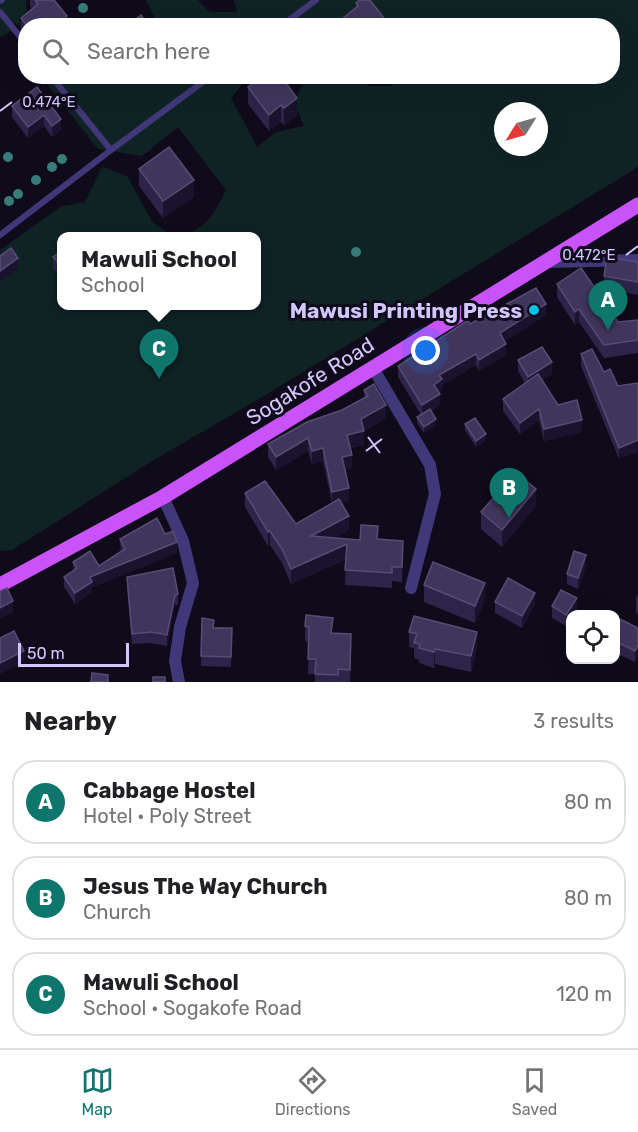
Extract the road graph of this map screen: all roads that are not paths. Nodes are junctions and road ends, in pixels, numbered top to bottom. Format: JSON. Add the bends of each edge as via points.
{"nodes":[{"id":1,"x":316,"y":0,"type":"edge"},
{"id":2,"x":0,"y":12,"type":"edge"},
{"id":3,"x":292,"y":18,"type":"edge"},
{"id":4,"x":18,"y":34,"type":"edge"},
{"id":5,"x":57,"y":84,"type":"edge"},
{"id":6,"x":201,"y":84,"type":"edge"},
{"id":7,"x":111,"y":150,"type":"junction"},
{"id":8,"x":638,"y":205,"type":"edge"},
{"id":9,"x":0,"y":235,"type":"edge"},
{"id":10,"x":638,"y":260,"type":"edge"},
{"id":11,"x":545,"y":262,"type":"junction"},
{"id":12,"x":373,"y":368,"type":"junction"},
{"id":13,"x":163,"y":497,"type":"junction"},
{"id":14,"x":0,"y":585,"type":"edge"},
{"id":15,"x":411,"y":588,"type":"dead end"},
{"id":16,"x":179,"y":682,"type":"edge"}],
"edges":[{"from":1,"to":3,"type":"lane"},
{"from":2,"to":4,"type":"lane"},
{"from":5,"to":7,"type":"lane"},
{"from":6,"to":7,"type":"lane"},
{"from":7,"to":9,"type":"lane"},
{"from":8,"to":11,"type":"main road","name":"Sogakofe Road"},
{"from":10,"to":11,"type":"street"},
{"from":11,"to":12,"type":"main road","name":"Sogakofe Road"},
{"from":12,"to":13,"type":"main road","name":"Sogakofe Road"},
{"from":12,"to":15,"type":"street","via":[[430,465],[435,494]]},
{"from":13,"to":14,"type":"main road","name":"Sogakofe Road"},
{"from":13,"to":16,"type":"street","via":[[183,541],[193,583],[175,661]]}]}
